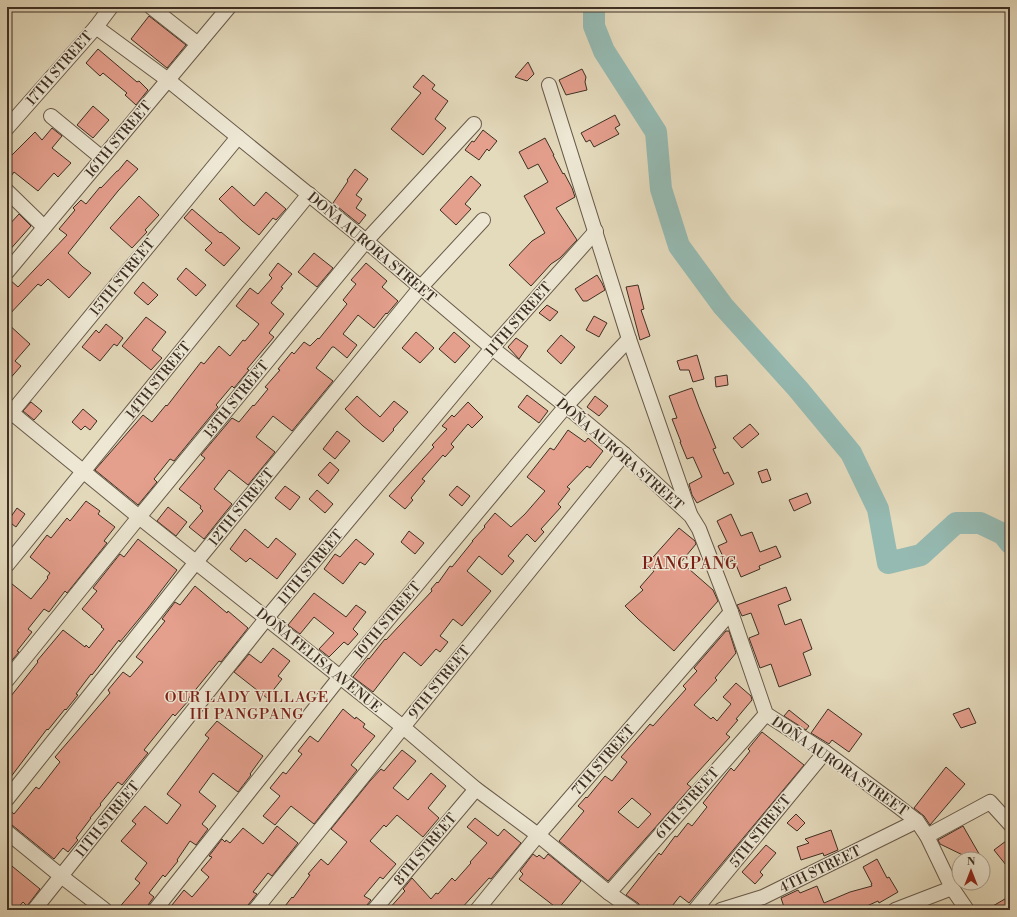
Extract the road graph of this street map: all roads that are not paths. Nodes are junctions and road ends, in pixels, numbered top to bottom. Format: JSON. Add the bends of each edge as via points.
{"nodes":[{"id":1,"x":111,"y":7,"type":"edge"},
{"id":2,"x":151,"y":7,"type":"edge"},
{"id":3,"x":224,"y":8,"type":"edge"},
{"id":4,"x":96,"y":27,"type":"junction"},
{"id":5,"x":198,"y":44,"type":"junction"},
{"id":6,"x":168,"y":80,"type":"junction"},
{"id":7,"x":548,"y":85,"type":"dead end"},
{"id":8,"x":51,"y":116,"type":"dead end"},
{"id":9,"x":474,"y":124,"type":"dead end"},
{"id":10,"x":7,"y":128,"type":"edge"},
{"id":11,"x":238,"y":137,"type":"junction"},
{"id":12,"x":102,"y":158,"type":"junction"},
{"id":13,"x":7,"y":191,"type":"edge"},
{"id":14,"x":309,"y":194,"type":"junction"},
{"id":15,"x":483,"y":220,"type":"dead end"},
{"id":16,"x":44,"y":227,"type":"junction"},
{"id":17,"x":596,"y":231,"type":"junction"},
{"id":18,"x":366,"y":241,"type":"junction"},
{"id":19,"x":7,"y":272,"type":"edge"},
{"id":20,"x":420,"y":288,"type":"junction"},
{"id":21,"x":629,"y":339,"type":"junction"},
{"id":22,"x":492,"y":348,"type":"junction"},
{"id":23,"x":566,"y":406,"type":"junction"},
{"id":24,"x":8,"y":413,"type":"edge"},
{"id":25,"x":624,"y":454,"type":"junction"},
{"id":26,"x":84,"y":472,"type":"junction"},
{"id":27,"x":691,"y":516,"type":"junction"},
{"id":28,"x":139,"y":517,"type":"junction"},
{"id":29,"x":196,"y":562,"type":"junction"},
{"id":30,"x":7,"y":565,"type":"edge"},
{"id":31,"x":730,"y":612,"type":"junction"},
{"id":32,"x":266,"y":619,"type":"junction"},
{"id":33,"x":340,"y":677,"type":"junction"},
{"id":34,"x":7,"y":680,"type":"edge"},
{"id":35,"x":766,"y":714,"type":"junction"},
{"id":36,"x":403,"y":727,"type":"junction"},
{"id":37,"x":825,"y":752,"type":"junction"},
{"id":38,"x":476,"y":789,"type":"junction"},
{"id":39,"x":7,"y":800,"type":"edge"},
{"id":40,"x":917,"y":821,"type":"junction"},
{"id":41,"x":1010,"y":824,"type":"edge"},
{"id":42,"x":7,"y":832,"type":"edge"},
{"id":43,"x":538,"y":835,"type":"junction"},
{"id":44,"x":927,"y":836,"type":"junction"},
{"id":45,"x":61,"y":876,"type":"junction"},
{"id":46,"x":951,"y":886,"type":"edge"},
{"id":47,"x":951,"y":888,"type":"edge"},
{"id":48,"x":954,"y":891,"type":"edge"},
{"id":49,"x":609,"y":893,"type":"junction"},
{"id":50,"x":34,"y":910,"type":"edge"},
{"id":51,"x":105,"y":910,"type":"edge"},
{"id":52,"x":155,"y":910,"type":"edge"},
{"id":53,"x":255,"y":910,"type":"edge"},
{"id":54,"x":374,"y":910,"type":"edge"},
{"id":55,"x":477,"y":910,"type":"edge"},
{"id":56,"x":633,"y":910,"type":"edge"},
{"id":57,"x":695,"y":910,"type":"edge"},
{"id":58,"x":721,"y":910,"type":"edge"},
{"id":59,"x":895,"y":910,"type":"edge"},
{"id":60,"x":967,"y":910,"type":"edge"}],
"edges":[{"from":1,"to":4,"type":"street","name":"17TH STREET"},
{"from":2,"to":5,"type":"street"},
{"from":3,"to":5,"type":"street","name":"16TH STREET"},
{"from":4,"to":6,"type":"street","name":"DOÑA AURORA STREET"},
{"from":4,"to":10,"type":"street","name":"17TH STREET"},
{"from":5,"to":6,"type":"street","name":"16TH STREET"},
{"from":6,"to":11,"type":"street","name":"DOÑA AURORA STREET"},
{"from":6,"to":12,"type":"street","name":"16TH STREET"},
{"from":7,"to":17,"type":"street"},
{"from":8,"to":12,"type":"street"},
{"from":9,"to":18,"type":"street","name":"13TH STREET"},
{"from":11,"to":14,"type":"street","name":"DOÑA AURORA STREET"},
{"from":11,"to":24,"type":"street","name":"15TH STREET"},
{"from":12,"to":16,"type":"street","name":"16TH STREET"},
{"from":13,"to":16,"type":"street"},
{"from":14,"to":18,"type":"street","name":"DOÑA AURORA STREET"},
{"from":14,"to":26,"type":"street","name":"14TH STREET"},
{"from":15,"to":20,"type":"street","name":"12TH STREET"},
{"from":16,"to":19,"type":"street","name":"16TH STREET"},
{"from":17,"to":21,"type":"street"},
{"from":17,"to":22,"type":"street","name":"11TH STREET"},
{"from":18,"to":20,"type":"street","name":"DOÑA AURORA STREET"},
{"from":18,"to":28,"type":"street","name":"13TH STREET"},
{"from":20,"to":22,"type":"street","name":"DOÑA AURORA STREET"},
{"from":20,"to":29,"type":"street","name":"12TH STREET"},
{"from":21,"to":23,"type":"street","name":"10TH STREET"},
{"from":21,"to":27,"type":"street"},
{"from":22,"to":23,"type":"street","name":"DOÑA AURORA STREET"},
{"from":22,"to":32,"type":"street","name":"11TH STREET"},
{"from":23,"to":25,"type":"street","name":"DOÑA AURORA STREET"},
{"from":23,"to":33,"type":"street","name":"10TH STREET"},
{"from":24,"to":26,"type":"street","name":"DOÑA FELISA AVENUE"},
{"from":25,"to":27,"type":"street","name":"DOÑA AURORA STREET"},
{"from":25,"to":36,"type":"street","name":"9TH STREET"},
{"from":26,"to":28,"type":"street","name":"DOÑA FELISA AVENUE"},
{"from":26,"to":30,"type":"street","name":"14TH STREET"},
{"from":27,"to":31,"type":"street","name":"DOÑA AURORA STREET","via":[[699,529]]},
{"from":28,"to":29,"type":"street","name":"DOÑA FELISA AVENUE"},
{"from":28,"to":34,"type":"street","name":"13TH STREET"},
{"from":29,"to":32,"type":"street","name":"DOÑA FELISA AVENUE"},
{"from":29,"to":39,"type":"street","name":"12TH STREET"},
{"from":31,"to":35,"type":"street","name":"DOÑA AURORA STREET"},
{"from":31,"to":43,"type":"street","name":"7TH STREET"},
{"from":32,"to":33,"type":"street","name":"DOÑA FELISA AVENUE"},
{"from":32,"to":45,"type":"street","name":"11TH STREET"},
{"from":33,"to":36,"type":"street","name":"DOÑA FELISA AVENUE"},
{"from":33,"to":52,"type":"street","name":"10TH STREET"},
{"from":35,"to":37,"type":"street","name":"DOÑA AURORA STREET"},
{"from":35,"to":49,"type":"street","name":"6TH STREET"},
{"from":36,"to":38,"type":"street","name":"DOÑA FELISA AVENUE"},
{"from":36,"to":53,"type":"street","name":"9TH STREET"},
{"from":37,"to":40,"type":"street","name":"DOÑA AURORA STREET"},
{"from":37,"to":57,"type":"street","name":"5TH STREET"},
{"from":38,"to":43,"type":"street","name":"DOÑA FELISA AVENUE"},
{"from":38,"to":54,"type":"street","name":"8TH STREET"},
{"from":40,"to":44,"type":"street","name":"DOÑA AURORA STREET"},
{"from":40,"to":58,"type":"street","name":"4TH STREET","via":[[763,897]]},
{"from":41,"to":44,"type":"street","via":[[990,802]]},
{"from":42,"to":45,"type":"street"},
{"from":43,"to":49,"type":"street","name":"DOÑA FELISA AVENUE"},
{"from":43,"to":55,"type":"street","name":"7TH STREET"},
{"from":44,"to":46,"type":"street","name":"DOÑA AURORA STREET"},
{"from":45,"to":50,"type":"street","name":"11TH STREET"},
{"from":45,"to":51,"type":"street"},
{"from":47,"to":59,"type":"street"},
{"from":48,"to":60,"type":"street","name":"DOÑA AURORA STREET"},
{"from":49,"to":56,"type":"street","name":"DOÑA FELISA AVENUE"}]}
